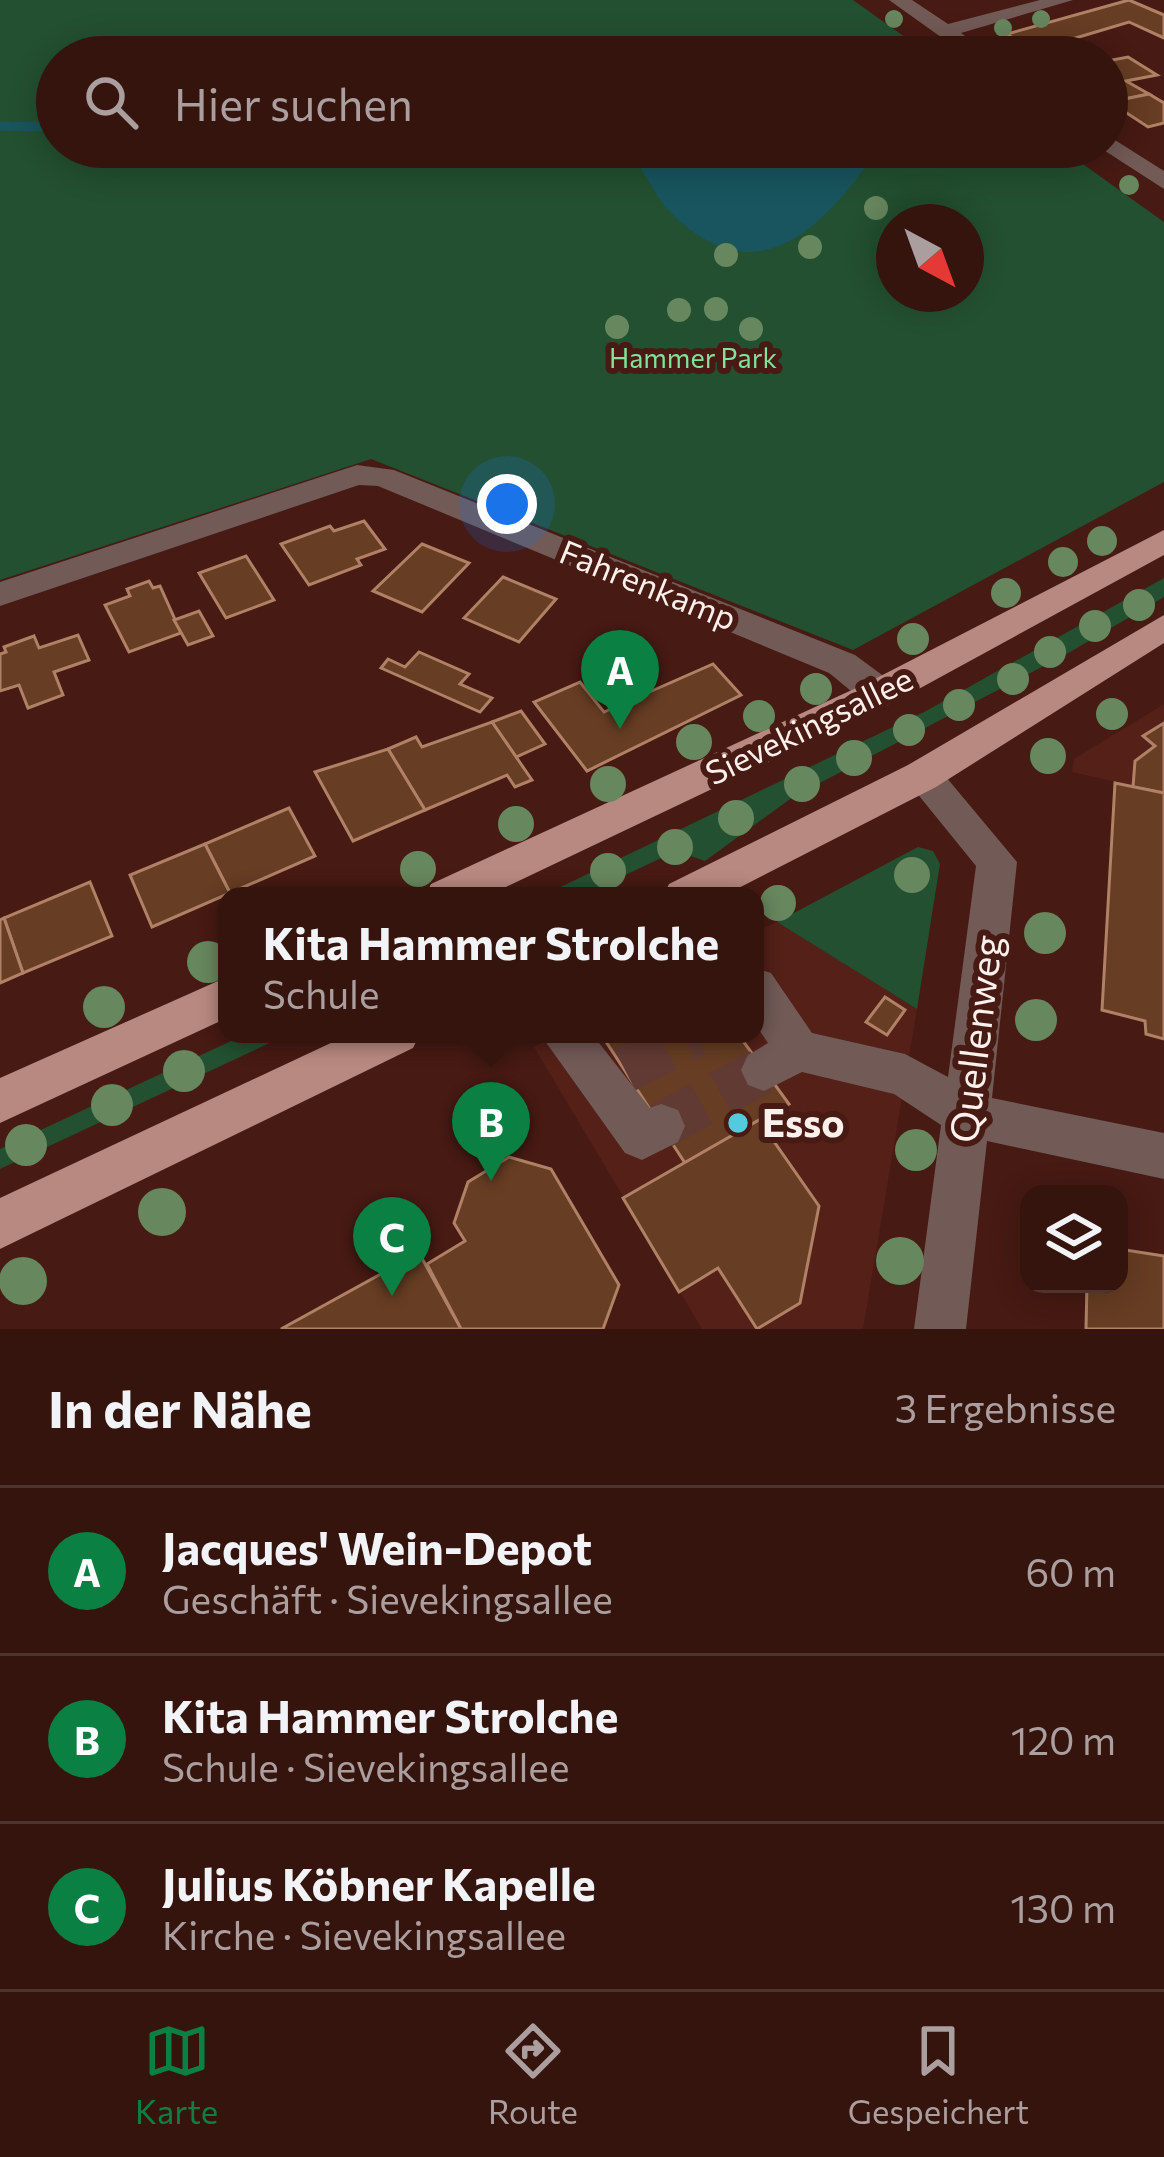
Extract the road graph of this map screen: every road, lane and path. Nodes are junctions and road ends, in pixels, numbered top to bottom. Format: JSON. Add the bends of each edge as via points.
{"nodes":[{"id":1,"x":898,"y":0,"type":"edge"},
{"id":2,"x":1063,"y":0,"type":"edge"},
{"id":3,"x":945,"y":31,"type":"junction"},
{"id":4,"x":952,"y":36,"type":"edge"},
{"id":5,"x":1128,"y":157,"type":"edge"},
{"id":6,"x":1164,"y":182,"type":"edge"},
{"id":7,"x":1164,"y":541,"type":"edge"},
{"id":8,"x":0,"y":594,"type":"edge"},
{"id":9,"x":1164,"y":627,"type":"edge"},
{"id":10,"x":880,"y":693,"type":"junction"},
{"id":11,"x":922,"y":776,"type":"junction"},
{"id":12,"x":465,"y":887,"type":"edge"},
{"id":13,"x":713,"y":887,"type":"edge"},
{"id":14,"x":218,"y":1001,"type":"edge"},
{"id":15,"x":764,"y":1015,"type":"edge"},
{"id":16,"x":378,"y":1043,"type":"edge"},
{"id":17,"x":574,"y":1043,"type":"edge"},
{"id":18,"x":0,"y":1101,"type":"edge"},
{"id":19,"x":967,"y":1115,"type":"junction"},
{"id":20,"x":661,"y":1126,"type":"dead end"},
{"id":21,"x":1164,"y":1156,"type":"edge"},
{"id":22,"x":0,"y":1224,"type":"edge"},
{"id":23,"x":940,"y":1329,"type":"edge"}],
"edges":[{"from":1,"to":3,"type":"street"},
{"from":2,"to":3,"type":"street"},
{"from":3,"to":4,"type":"street"},
{"from":5,"to":6,"type":"street"},
{"from":7,"to":10,"type":"main road","name":"Sievekingsallee"},
{"from":8,"to":10,"type":"street","name":"Fahrenkamp","via":[[357,475],[383,477],[842,664]]},
{"from":9,"to":11,"type":"main road"},
{"from":10,"to":12,"type":"main road","name":"Sievekingsallee"},
{"from":11,"to":13,"type":"main road"},
{"from":11,"to":19,"type":"street","name":"Quellenweg","via":[[997,862]]},
{"from":14,"to":18,"type":"main road"},
{"from":15,"to":19,"type":"street","via":[[781,1060],[905,1076]]},
{"from":16,"to":22,"type":"main road"},
{"from":17,"to":20,"type":"street","via":[[615,1076],[641,1137]]},
{"from":19,"to":21,"type":"street"},
{"from":19,"to":23,"type":"street","name":"Quellenweg"}]}
